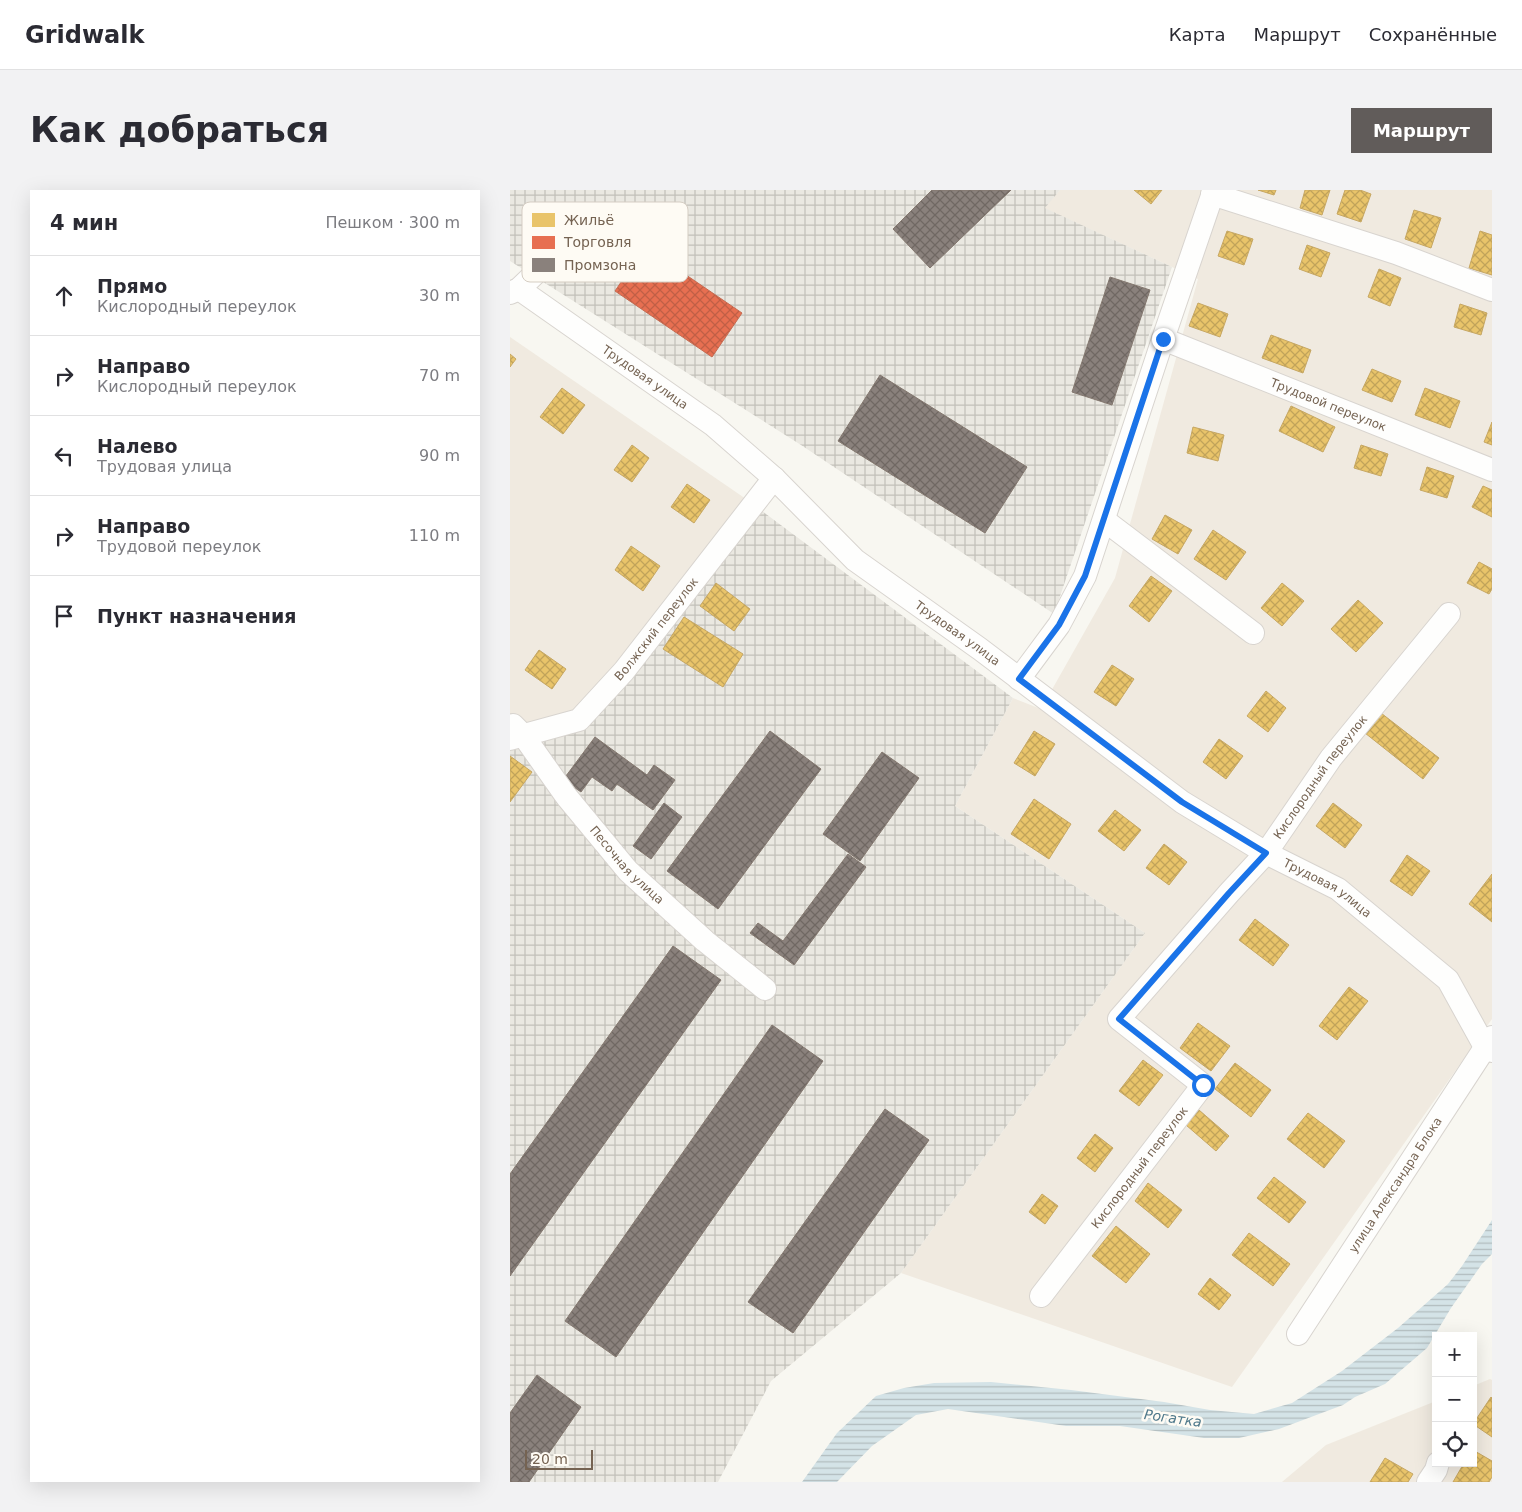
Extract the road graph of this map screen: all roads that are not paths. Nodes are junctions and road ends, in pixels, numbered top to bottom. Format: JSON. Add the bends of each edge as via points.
{"nodes":[{"id":1,"x":1213,"y":192,"type":"edge"},
{"id":2,"x":525,"y":282,"type":"edge"},
{"id":3,"x":1492,"y":290,"type":"edge"},
{"id":4,"x":515,"y":291,"type":"edge"},
{"id":5,"x":1163,"y":339,"type":"junction"},
{"id":6,"x":1492,"y":470,"type":"edge"},
{"id":7,"x":774,"y":478,"type":"junction"},
{"id":8,"x":1104,"y":520,"type":"junction"},
{"id":9,"x":1449,"y":614,"type":"dead end"},
{"id":10,"x":1253,"y":633,"type":"dead end"},
{"id":11,"x":1019,"y":679,"type":"junction"},
{"id":12,"x":514,"y":732,"type":"edge"},
{"id":13,"x":1266,"y":853,"type":"junction"},
{"id":14,"x":765,"y":989,"type":"dead end"},
{"id":15,"x":1490,"y":1045,"type":"edge"},
{"id":16,"x":1041,"y":1296,"type":"dead end"},
{"id":17,"x":1298,"y":1334,"type":"dead end"},
{"id":18,"x":1437,"y":1467,"type":"edge"},
{"id":19,"x":1428,"y":1482,"type":"edge"}],
"edges":[{"from":1,"to":3,"type":"street","via":[[1396,253]]},
{"from":1,"to":5,"type":"street"},
{"from":2,"to":4,"type":"street"},
{"from":4,"to":7,"type":"street","name":"Трудовая улица","via":[[713,425]]},
{"from":5,"to":6,"type":"street","name":"Трудовой переулок"},
{"from":5,"to":8,"type":"street"},
{"from":7,"to":11,"type":"street","name":"Трудовая улица","via":[[855,560]]},
{"from":7,"to":12,"type":"street","name":"Волжский переулок","via":[[624,671],[579,720]]},
{"from":8,"to":10,"type":"street"},
{"from":8,"to":11,"type":"street","via":[[1085,576],[1059,625]]},
{"from":9,"to":13,"type":"street","name":"Кислородный переулок","via":[[1332,758]]},
{"from":11,"to":13,"type":"street","name":"Трудовая улица","via":[[1182,802]]},
{"from":12,"to":14,"type":"street","name":"Песочная улица","via":[[628,871],[705,941]]},
{"from":13,"to":15,"type":"street","name":"Трудовая улица","via":[[1338,888],[1448,980]]},
{"from":13,"to":16,"type":"street","name":"Кислородный переулок","via":[[1119,1019],[1203,1085]]},
{"from":15,"to":17,"type":"street","name":"улица Александра Блока"},
{"from":18,"to":19,"type":"street"}]}
